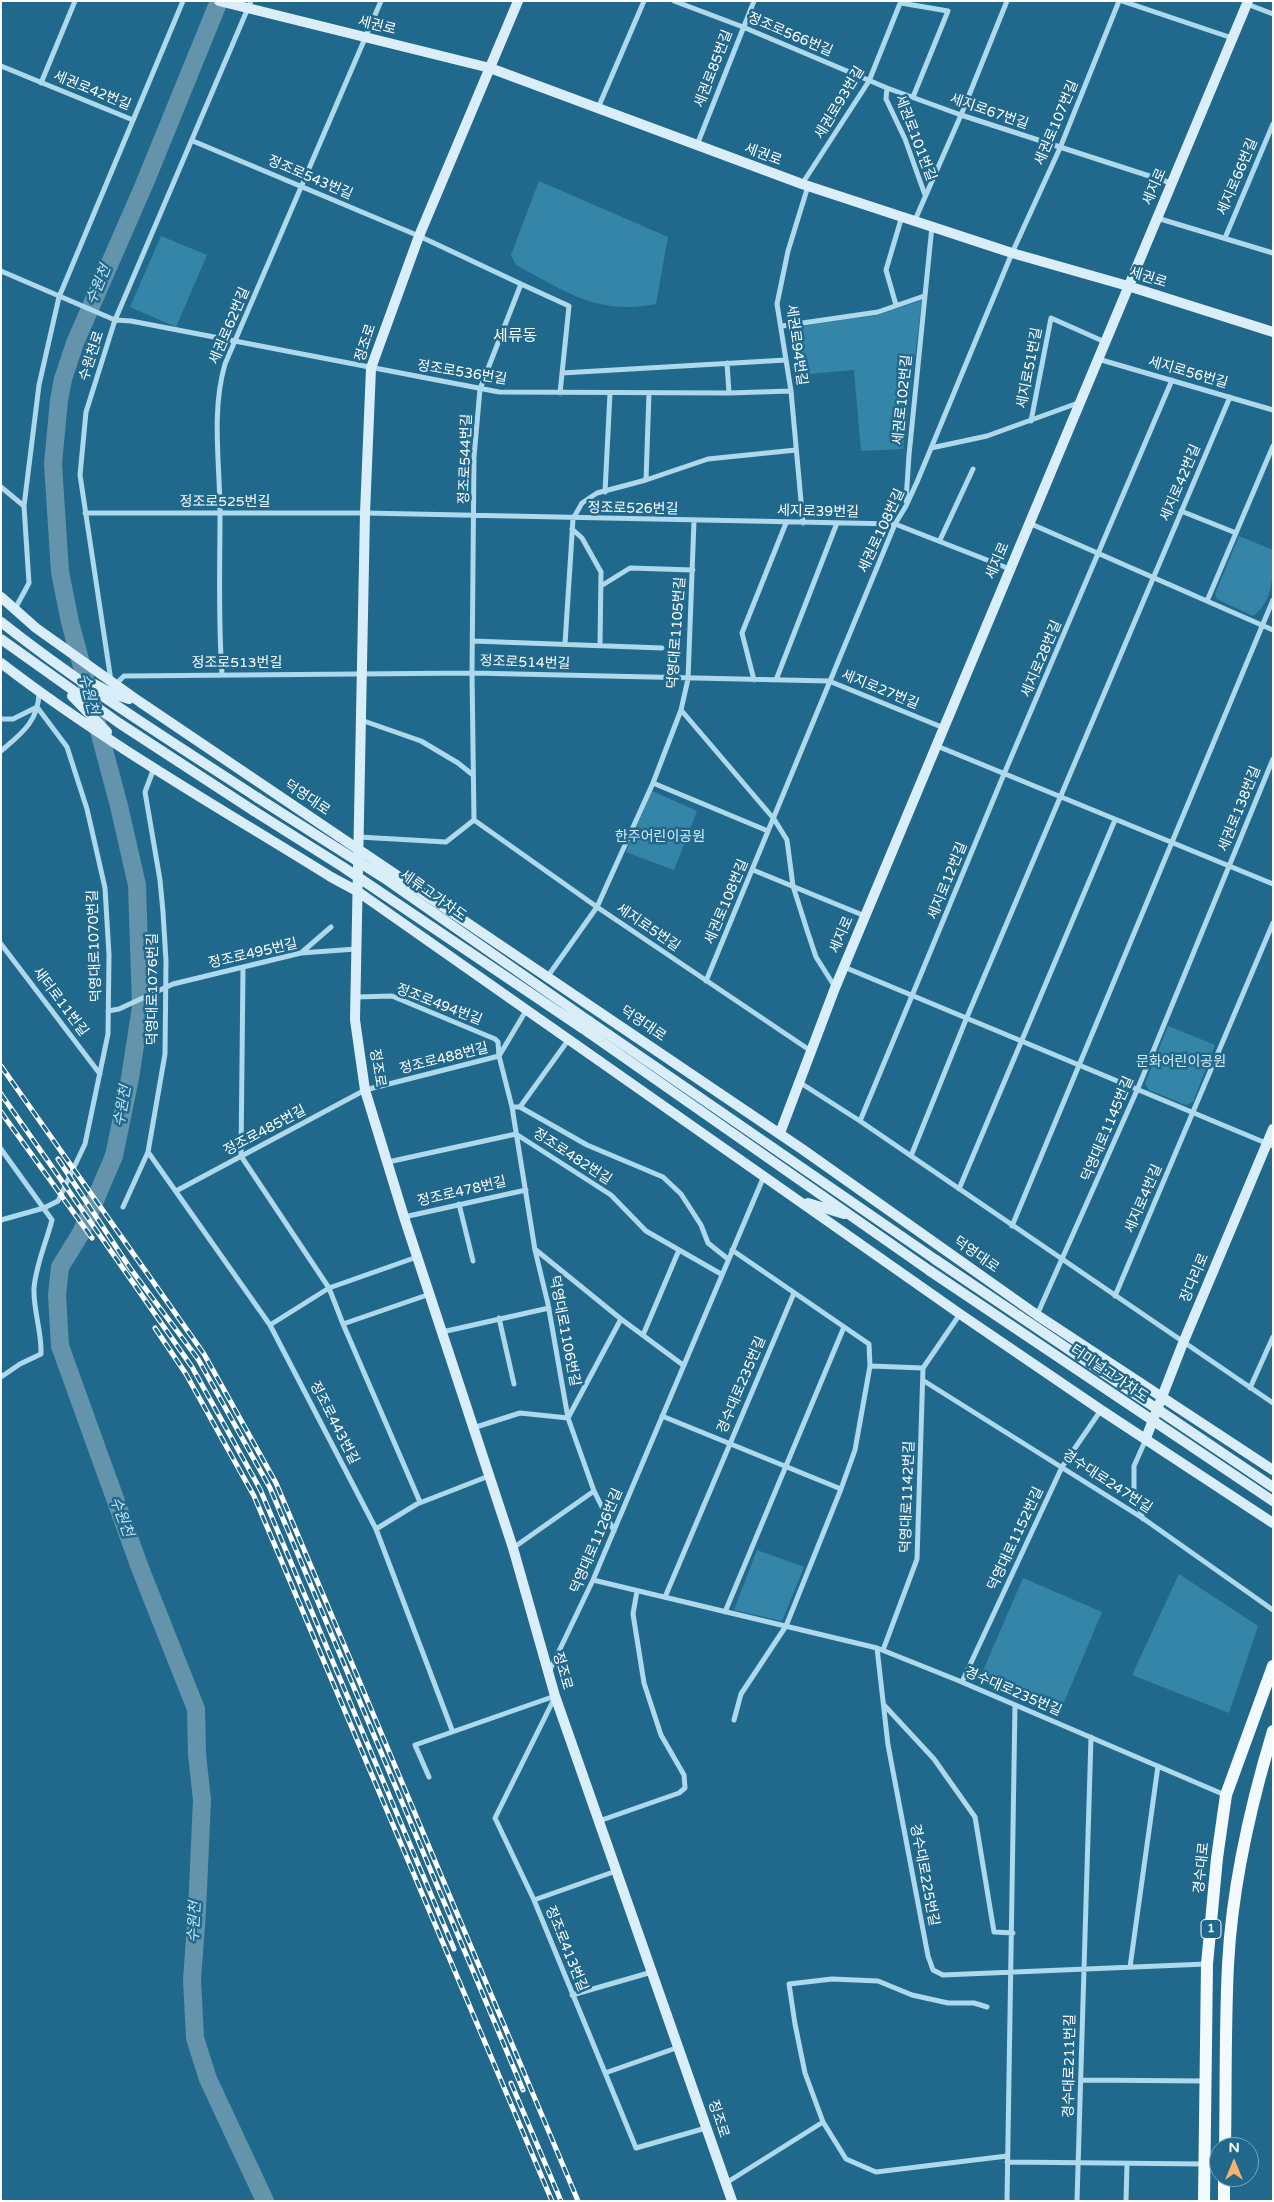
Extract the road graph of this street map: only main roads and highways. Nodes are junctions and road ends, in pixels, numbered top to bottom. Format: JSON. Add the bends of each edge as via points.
{"nodes":[{"id":1,"x":219,"y":1,"type":"edge"},
{"id":2,"x":518,"y":1,"type":"edge"},
{"id":3,"x":1247,"y":2,"type":"edge"},
{"id":4,"x":247,"y":6,"type":"edge"},
{"id":5,"x":490,"y":68,"type":"junction"},
{"id":6,"x":1128,"y":286,"type":"junction"},
{"id":7,"x":1273,"y":332,"type":"edge"},
{"id":8,"x":1,"y":597,"type":"edge"},
{"id":9,"x":1,"y":622,"type":"edge"},
{"id":10,"x":1,"y":639,"type":"edge"},
{"id":11,"x":51,"y":660,"type":"junction"},
{"id":12,"x":1,"y":663,"type":"edge"},
{"id":13,"x":57,"y":681,"type":"junction"},
{"id":14,"x":112,"y":685,"type":"junction"},
{"id":15,"x":124,"y":749,"type":"junction"},
{"id":16,"x":360,"y":849,"type":"junction"},
{"id":17,"x":357,"y":891,"type":"junction"},
{"id":18,"x":586,"y":1024,"type":"junction"},
{"id":19,"x":1273,"y":1129,"type":"edge"},
{"id":20,"x":780,"y":1133,"type":"junction"},
{"id":21,"x":1270,"y":1144,"type":"edge"},
{"id":22,"x":823,"y":1164,"type":"junction"},
{"id":23,"x":798,"y":1200,"type":"junction"},
{"id":24,"x":858,"y":1213,"type":"junction"},
{"id":25,"x":936,"y":1260,"type":"joint"},
{"id":26,"x":930,"y":1271,"type":"joint"},
{"id":27,"x":1162,"y":1398,"type":"junction"},
{"id":28,"x":1146,"y":1438,"type":"junction"},
{"id":29,"x":1273,"y":1470,"type":"edge"},
{"id":30,"x":1273,"y":1487,"type":"edge"},
{"id":31,"x":1273,"y":1501,"type":"edge"},
{"id":32,"x":1273,"y":1523,"type":"edge"},
{"id":33,"x":1273,"y":1666,"type":"edge"},
{"id":34,"x":1273,"y":1730,"type":"edge"},
{"id":35,"x":1225,"y":2137,"type":"edge"},
{"id":36,"x":1224,"y":2187,"type":"edge"},
{"id":37,"x":732,"y":2201,"type":"edge"},
{"id":38,"x":1204,"y":2201,"type":"edge"},
{"id":39,"x":1224,"y":2201,"type":"edge"}],
"edges":[{"from":1,"to":4,"type":"main road","name":"세권로"},
{"from":2,"to":5,"type":"main road","name":"정조로"},
{"from":3,"to":6,"type":"main road","name":"세지로"},
{"from":4,"to":5,"type":"main road","name":"세권로"},
{"from":5,"to":6,"type":"main road","name":"세권로","via":[[805,185],[1012,253]]},
{"from":5,"to":16,"type":"main road","name":"정조로","via":[[419,236],[371,368],[365,513]]},
{"from":6,"to":7,"type":"main road","name":"세권로"},
{"from":6,"to":20,"type":"main road","name":"세지로","via":[[835,988]]},
{"from":8,"to":14,"type":"main road","via":[[36,628]]},
{"from":9,"to":11,"type":"main road"},
{"from":10,"to":13,"type":"main road"},
{"from":11,"to":14,"type":"main road"},
{"from":11,"to":18,"type":"main road","name":"세류고가차도","bridge":true,"via":[[114,705],[384,878]]},
{"from":12,"to":15,"type":"main road"},
{"from":13,"to":15,"type":"main road"},
{"from":13,"to":18,"type":"main road","name":"세류고가차도","bridge":true},
{"from":14,"to":16,"type":"main road","name":"덕영대로"},
{"from":15,"to":17,"type":"main road"},
{"from":16,"to":17,"type":"main road","name":"정조로"},
{"from":16,"to":20,"type":"main road","name":"덕영대로"},
{"from":17,"to":23,"type":"main road"},
{"from":17,"to":37,"type":"main road","name":"정조로","via":[[355,1020],[366,1090],[404,1217],[513,1548],[555,1696]]},
{"from":18,"to":24,"type":"main road","name":"덕영대로"},
{"from":19,"to":21,"type":"main road","name":"장다리로"},
{"from":20,"to":22,"type":"main road","name":"덕영대로"},
{"from":21,"to":27,"type":"main road","name":"장다리로"},
{"from":22,"to":24,"type":"main road"},
{"from":22,"to":27,"type":"main road","name":"덕영대로"},
{"from":23,"to":24,"type":"main road"},
{"from":23,"to":28,"type":"main road","via":[[960,1314]]},
{"from":24,"to":25,"type":"main road","name":"덕영대로"},
{"from":24,"to":26,"type":"main road","name":"덕영대로"},
{"from":25,"to":30,"type":"main road","name":"터미널고가차도","bridge":true},
{"from":26,"to":31,"type":"main road","name":"터미널고가차도","bridge":true},
{"from":27,"to":28,"type":"main road","name":"장다리로"},
{"from":27,"to":29,"type":"main road","name":"덕영대로"},
{"from":28,"to":32,"type":"main road"},
{"from":33,"to":38,"type":"main road","name":"경수대로","number":"1","via":[[1226,1795],[1217,1858],[1208,1964]]},
{"from":34,"to":35,"type":"main road","number":"1","via":[[1254,1796],[1240,1866],[1228,1964]]},
{"from":36,"to":39,"type":"main road"}]}
